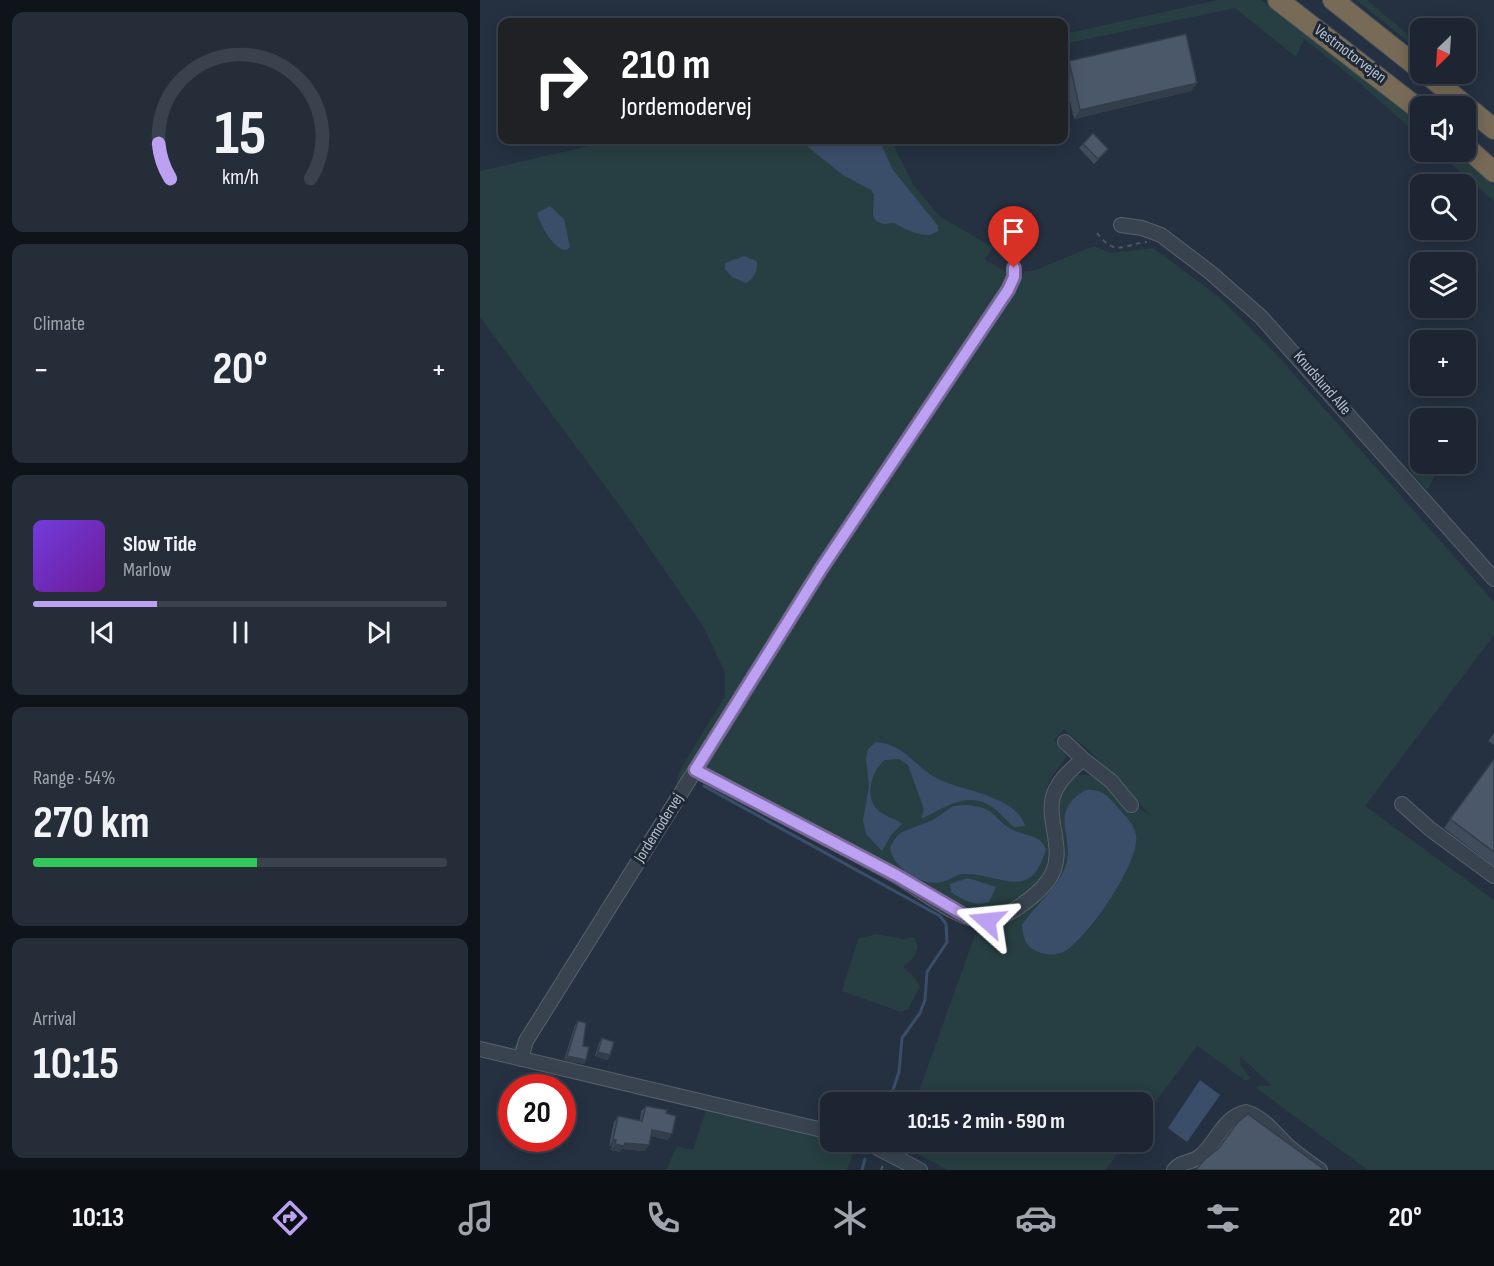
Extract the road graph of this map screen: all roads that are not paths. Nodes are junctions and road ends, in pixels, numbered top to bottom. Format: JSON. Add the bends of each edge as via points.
{"nodes":[{"id":1,"x":1278,"y":0,"type":"edge"},
{"id":2,"x":1333,"y":0,"type":"edge"},
{"id":3,"x":1351,"y":0,"type":"edge"},
{"id":4,"x":1410,"y":49,"type":"edge"},
{"id":5,"x":1410,"y":61,"type":"edge"},
{"id":6,"x":1438,"y":84,"type":"edge"},
{"id":7,"x":1454,"y":84,"type":"edge"},
{"id":8,"x":1410,"y":102,"type":"edge"},
{"id":9,"x":1494,"y":129,"type":"edge"},
{"id":10,"x":1476,"y":156,"type":"edge"},
{"id":11,"x":1494,"y":172,"type":"edge"},
{"id":12,"x":1121,"y":225,"type":"dead end"},
{"id":13,"x":1014,"y":268,"type":"dead end"},
{"id":14,"x":1494,"y":579,"type":"edge"},
{"id":15,"x":1065,"y":742,"type":"dead end"},
{"id":16,"x":1083,"y":759,"type":"junction"},
{"id":17,"x":695,"y":770,"type":"junction"},
{"id":18,"x":1402,"y":804,"type":"dead end"},
{"id":19,"x":1131,"y":806,"type":"dead end"},
{"id":20,"x":1494,"y":876,"type":"edge"},
{"id":21,"x":480,"y":1049,"type":"edge"},
{"id":22,"x":521,"y":1059,"type":"junction"},
{"id":23,"x":820,"y":1129,"type":"edge"},
{"id":24,"x":885,"y":1152,"type":"edge"},
{"id":25,"x":916,"y":1168,"type":"edge"},
{"id":26,"x":1174,"y":1170,"type":"edge"},
{"id":27,"x":1320,"y":1170,"type":"edge"}],
"edges":[{"from":1,"to":8,"type":"highway","name":"Vestmotorvejen"},
{"from":2,"to":5,"type":"highway","name":"Vestmotorvejen"},
{"from":3,"to":4,"type":"highway"},
{"from":6,"to":9,"type":"highway"},
{"from":7,"to":9,"type":"highway"},
{"from":10,"to":11,"type":"highway"},
{"from":12,"to":14,"type":"street","name":"Knudslund Alle","via":[[1161,235],[1261,317]]},
{"from":13,"to":17,"type":"street","name":"Jordemodervej","via":[[1008,290],[821,569]]},
{"from":15,"to":16,"type":"street"},
{"from":16,"to":17,"type":"street","via":[[1054,791],[1058,857],[1047,882],[1013,911],[987,921],[968,917]]},
{"from":16,"to":19,"type":"street","via":[[1111,781]]},
{"from":17,"to":22,"type":"street","name":"Jordemodervej","via":[[526,1041]]},
{"from":18,"to":20,"type":"street"},
{"from":21,"to":22,"type":"street"},
{"from":22,"to":23,"type":"street"},
{"from":24,"to":25,"type":"street"},
{"from":26,"to":27,"type":"street","via":[[1199,1157],[1232,1118],[1246,1112],[1274,1129],[1286,1145]]}]}
